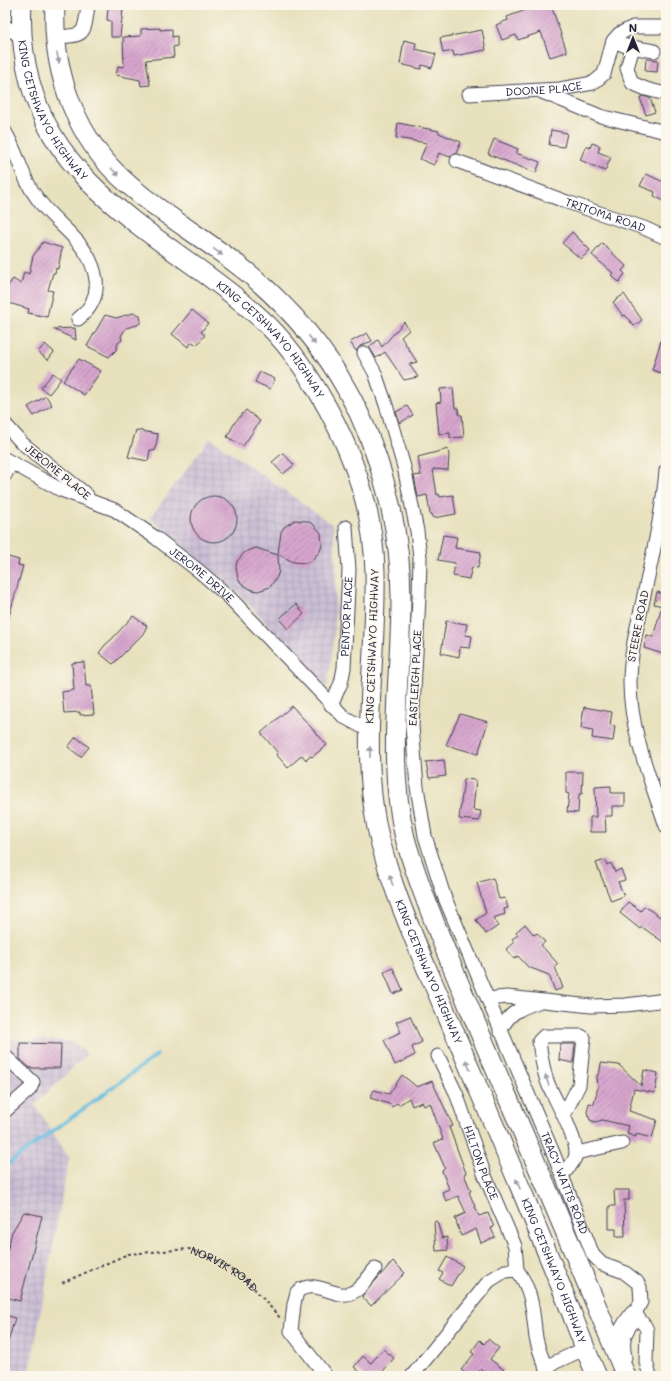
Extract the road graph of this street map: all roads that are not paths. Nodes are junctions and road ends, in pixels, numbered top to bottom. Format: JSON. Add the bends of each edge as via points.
{"nodes":[{"id":1,"x":22,"y":5,"type":"edge"},
{"id":2,"x":55,"y":5,"type":"edge"},
{"id":3,"x":88,"y":5,"type":"edge"},
{"id":4,"x":5,"y":26,"type":"edge"},
{"id":5,"x":666,"y":27,"type":"edge"},
{"id":6,"x":21,"y":37,"type":"junction"},
{"id":7,"x":54,"y":37,"type":"junction"},
{"id":8,"x":613,"y":41,"type":"junction"},
{"id":9,"x":634,"y":47,"type":"junction"},
{"id":10,"x":654,"y":51,"type":"dead end"},
{"id":11,"x":538,"y":90,"type":"junction"},
{"id":12,"x":469,"y":94,"type":"dead end"},
{"id":13,"x":666,"y":94,"type":"edge"},
{"id":14,"x":5,"y":132,"type":"edge"},
{"id":15,"x":666,"y":132,"type":"edge"},
{"id":16,"x":457,"y":161,"type":"dead end"},
{"id":17,"x":666,"y":238,"type":"edge"},
{"id":18,"x":78,"y":320,"type":"dead end"},
{"id":19,"x":364,"y":353,"type":"dead end"},
{"id":20,"x":5,"y":424,"type":"edge"},
{"id":21,"x":8,"y":461,"type":"edge"},
{"id":22,"x":666,"y":471,"type":"edge"},
{"id":23,"x":5,"y":475,"type":"edge"},
{"id":24,"x":94,"y":501,"type":"junction"},
{"id":25,"x":346,"y":527,"type":"dead end"},
{"id":26,"x":331,"y":705,"type":"junction"},
{"id":27,"x":370,"y":731,"type":"junction"},
{"id":28,"x":666,"y":826,"type":"edge"},
{"id":29,"x":478,"y":976,"type":"junction"},
{"id":30,"x":507,"y":997,"type":"junction"},
{"id":31,"x":488,"y":999,"type":"junction"},
{"id":32,"x":666,"y":1000,"type":"edge"},
{"id":33,"x":539,"y":1002,"type":"junction"},
{"id":34,"x":500,"y":1030,"type":"junction"},
{"id":35,"x":5,"y":1056,"type":"edge"},
{"id":36,"x":438,"y":1056,"type":"dead end"},
{"id":37,"x":5,"y":1111,"type":"edge"},
{"id":38,"x":564,"y":1115,"type":"junction"},
{"id":39,"x":622,"y":1143,"type":"dead end"},
{"id":40,"x":576,"y":1153,"type":"junction"},
{"id":41,"x":562,"y":1176,"type":"junction"},
{"id":42,"x":375,"y":1269,"type":"dead end"},
{"id":43,"x":517,"y":1270,"type":"junction"},
{"id":44,"x":596,"y":1306,"type":"junction"},
{"id":45,"x":635,"y":1314,"type":"junction"},
{"id":46,"x":586,"y":1348,"type":"junction"},
{"id":47,"x":548,"y":1371,"type":"edge"},
{"id":48,"x":326,"y":1376,"type":"edge"},
{"id":49,"x":412,"y":1376,"type":"edge"},
{"id":50,"x":597,"y":1376,"type":"edge"},
{"id":51,"x":626,"y":1376,"type":"edge"},
{"id":52,"x":650,"y":1376,"type":"edge"}],
"edges":[{"from":1,"to":6,"type":"highway","name":"KING CETSHWAYO HIGHWAY"},
{"from":2,"to":7,"type":"highway","name":"KING CETSHWAYO HIGHWAY"},
{"from":3,"to":7,"type":"street","via":[[84,31],[75,36]]},
{"from":4,"to":6,"type":"street"},
{"from":5,"to":8,"type":"street","via":[[633,27],[619,34]]},
{"from":6,"to":27,"type":"highway","name":"KING CETSHWAYO HIGHWAY","via":[[25,64],[37,104],[51,134],[65,155],[106,199],[139,226],[214,279],[262,320],[305,371],[338,428],[359,480],[374,551]]},
{"from":7,"to":44,"type":"highway","name":"KING CETSHWAYO HIGHWAY","one_way":true,"via":[[64,85],[78,119],[97,151],[129,185],[253,277],[280,304],[305,330],[336,371],[358,414],[385,483],[400,562],[401,599],[394,749],[399,806],[405,837],[427,904],[492,1064]]},
{"from":8,"to":9,"type":"street"},
{"from":8,"to":11,"type":"street","name":"DOONE PLACE","via":[[604,74],[593,83]]},
{"from":9,"to":10,"type":"street"},
{"from":9,"to":13,"type":"street","via":[[627,68],[632,83]]},
{"from":11,"to":12,"type":"street","name":"DOONE PLACE"},
{"from":11,"to":15,"type":"street","via":[[600,116]]},
{"from":14,"to":18,"type":"street","via":[[37,199],[77,241],[92,262],[96,293],[89,308]]},
{"from":16,"to":17,"type":"street","name":"TRITOMA ROAD"},
{"from":19,"to":29,"type":"street","name":"EASTLEIGH PLACE","via":[[375,373],[386,405],[404,467],[418,531],[419,605],[412,726],[417,787],[425,836],[444,896]]},
{"from":20,"to":24,"type":"street","name":"JEROME PLACE","via":[[22,443]]},
{"from":21,"to":23,"type":"street"},
{"from":21,"to":24,"type":"street","name":"JEROME DRIVE","via":[[61,490]]},
{"from":22,"to":28,"type":"street","name":"STEERE ROAD","via":[[660,520],[634,636],[630,684],[642,754]]},
{"from":24,"to":26,"type":"street","name":"JEROME DRIVE","via":[[116,510],[133,521],[199,571],[228,596]]},
{"from":25,"to":26,"type":"street","name":"PENTOR PLACE","via":[[349,570],[344,668],[341,683]]},
{"from":26,"to":27,"type":"street","name":"JEROME DRIVE","via":[[344,717]]},
{"from":46,"to":27,"type":"highway","name":"KING CETSHWAYO HIGHWAY","one_way":true,"via":[[397,898],[387,867],[371,790]]},
{"from":29,"to":30,"type":"street"},
{"from":29,"to":31,"type":"street","name":"EASTLEIGH PLACE"},
{"from":30,"to":31,"type":"street"},
{"from":30,"to":33,"type":"street"},
{"from":31,"to":34,"type":"street","name":"TRACY WATTS ROAD"},
{"from":32,"to":33,"type":"street","via":[[591,1006]]},
{"from":33,"to":34,"type":"street","via":[[515,1011]]},
{"from":34,"to":41,"type":"street","name":"TRACY WATTS ROAD"},
{"from":35,"to":37,"type":"street","via":[[33,1082],[30,1089]]},
{"from":36,"to":43,"type":"street","name":"HILTON PLACE","via":[[456,1093],[485,1176],[516,1246]]},
{"from":38,"to":38,"type":"street","one_way":true,"via":[[549,1086],[543,1067],[539,1041],[544,1036],[584,1038],[580,1085]]},
{"from":38,"to":40,"type":"street"},
{"from":39,"to":40,"type":"street"},
{"from":40,"to":41,"type":"street"},
{"from":41,"to":45,"type":"street","name":"TRACY WATTS ROAD","via":[[593,1255],[602,1264],[624,1272],[640,1287],[641,1302]]},
{"from":42,"to":48,"type":"street","via":[[349,1294],[308,1287],[295,1296],[291,1331]]},
{"from":43,"to":47,"type":"street","via":[[531,1299],[536,1338]]},
{"from":43,"to":49,"type":"street","via":[[505,1271],[489,1281]]},
{"from":44,"to":45,"type":"highway","via":[[616,1316]]},
{"from":44,"to":51,"type":"highway","name":"KING CETSHWAYO HIGHWAY"},
{"from":45,"to":51,"type":"highway","via":[[624,1329],[620,1340]]},
{"from":45,"to":52,"type":"street","via":[[647,1330],[646,1362]]},
{"from":46,"to":47,"type":"street"},
{"from":46,"to":50,"type":"highway","name":"KING CETSHWAYO HIGHWAY"}]}
